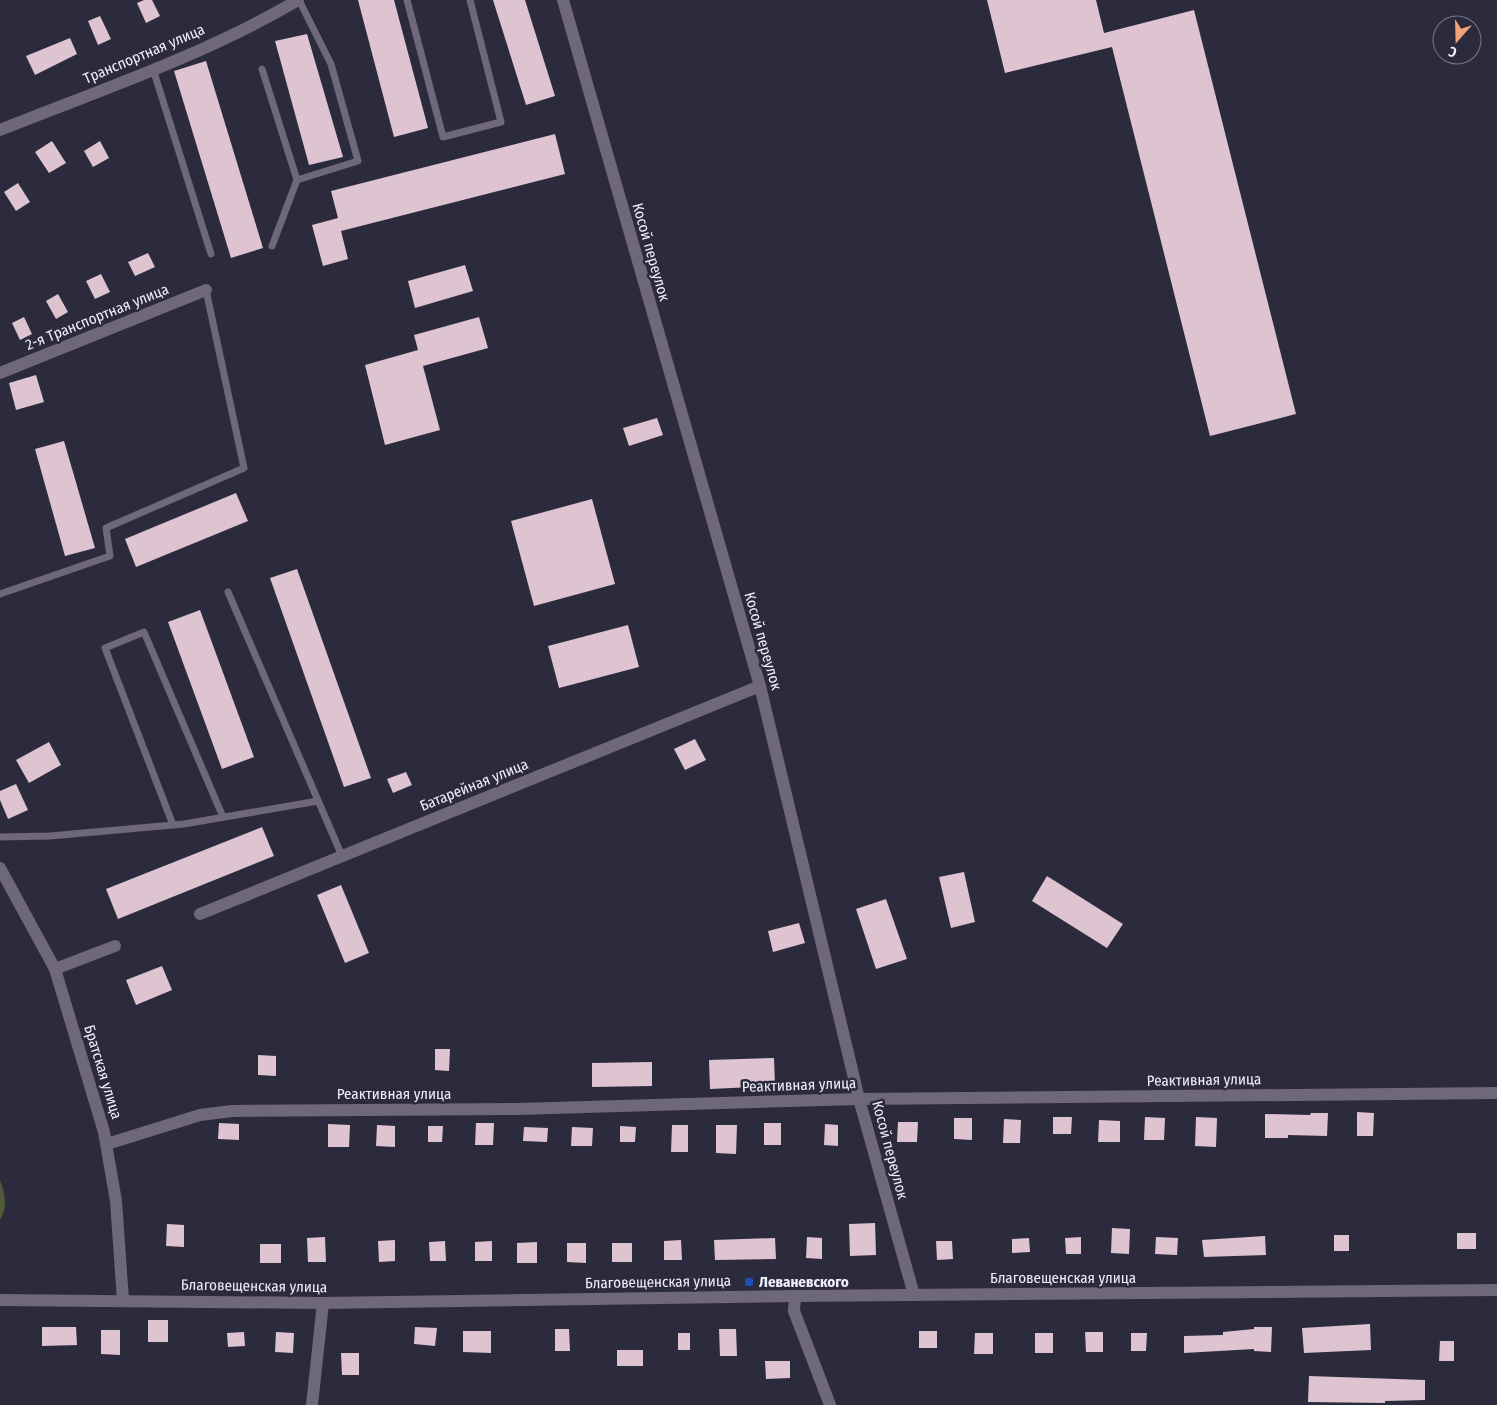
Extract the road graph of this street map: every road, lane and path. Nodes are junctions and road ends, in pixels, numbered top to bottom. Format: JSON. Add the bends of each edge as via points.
{"nodes":[{"id":1,"x":298,"y":0,"type":"edge"},
{"id":2,"x":407,"y":0,"type":"edge"},
{"id":3,"x":470,"y":0,"type":"edge"},
{"id":4,"x":563,"y":0,"type":"edge"},
{"id":5,"x":153,"y":69,"type":"junction"},
{"id":6,"x":262,"y":69,"type":"dead end"},
{"id":7,"x":0,"y":130,"type":"edge"},
{"id":8,"x":297,"y":180,"type":"junction"},
{"id":9,"x":272,"y":246,"type":"dead end"},
{"id":10,"x":211,"y":254,"type":"dead end"},
{"id":11,"x":206,"y":290,"type":"joint"},
{"id":12,"x":0,"y":374,"type":"edge"},
{"id":13,"x":228,"y":592,"type":"dead end"},
{"id":14,"x":0,"y":594,"type":"edge"},
{"id":15,"x":760,"y":686,"type":"junction"},
{"id":16,"x":318,"y":801,"type":"junction"},
{"id":17,"x":223,"y":818,"type":"junction"},
{"id":18,"x":173,"y":825,"type":"junction"},
{"id":19,"x":0,"y":836,"type":"edge"},
{"id":20,"x":342,"y":856,"type":"junction"},
{"id":21,"x":0,"y":868,"type":"edge"},
{"id":22,"x":200,"y":914,"type":"dead end"},
{"id":23,"x":115,"y":946,"type":"dead end"},
{"id":24,"x":55,"y":969,"type":"junction"},
{"id":25,"x":1497,"y":1093,"type":"edge"},
{"id":26,"x":859,"y":1099,"type":"junction"},
{"id":27,"x":106,"y":1144,"type":"junction"},
{"id":28,"x":1497,"y":1290,"type":"edge"},
{"id":29,"x":914,"y":1295,"type":"junction"},
{"id":30,"x":795,"y":1296,"type":"junction"},
{"id":31,"x":0,"y":1300,"type":"edge"},
{"id":32,"x":123,"y":1300,"type":"junction"},
{"id":33,"x":323,"y":1303,"type":"junction"},
{"id":34,"x":312,"y":1405,"type":"edge"},
{"id":35,"x":830,"y":1405,"type":"edge"}],
"edges":[{"from":1,"to":5,"type":"street","name":"Транспортная улица","via":[[264,20]]},
{"from":1,"to":8,"type":"lane","via":[[331,64],[358,161]]},
{"from":2,"to":3,"type":"lane","via":[[443,137],[501,122]]},
{"from":4,"to":15,"type":"street","name":"Косой переулок"},
{"from":5,"to":7,"type":"street","name":"Транспортная улица"},
{"from":5,"to":10,"type":"lane"},
{"from":6,"to":8,"type":"lane"},
{"from":8,"to":9,"type":"lane"},
{"from":11,"to":12,"type":"street","name":"2-я Транспортная улица"},
{"from":11,"to":14,"type":"lane","via":[[244,468],[106,528],[110,556]]},
{"from":13,"to":16,"type":"lane"},
{"from":15,"to":20,"type":"street","name":"Батарейная улица"},
{"from":15,"to":26,"type":"street","name":"Косой переулок"},
{"from":16,"to":17,"type":"lane"},
{"from":16,"to":20,"type":"lane"},
{"from":17,"to":18,"type":"lane"},
{"from":17,"to":18,"type":"lane","via":[[144,632],[105,648]]},
{"from":18,"to":19,"type":"lane","via":[[50,836]]},
{"from":20,"to":22,"type":"street","name":"Батарейная улица"},
{"from":21,"to":24,"type":"street","name":"Братская улица"},
{"from":23,"to":24,"type":"street"},
{"from":24,"to":27,"type":"street","name":"Братская улица"},
{"from":25,"to":26,"type":"street","name":"Реактивная улица"},
{"from":26,"to":27,"type":"street","name":"Реактивная улица","via":[[518,1109],[232,1111],[200,1115]]},
{"from":26,"to":29,"type":"street","name":"Косой переулок"},
{"from":27,"to":32,"type":"street","name":"Братская улица","via":[[116,1201]]},
{"from":28,"to":29,"type":"street","name":"Благовещенская улица"},
{"from":29,"to":30,"type":"street","name":"Благовещенская улица"},
{"from":30,"to":33,"type":"street","name":"Благовещенская улица"},
{"from":30,"to":35,"type":"street","via":[[794,1311]]},
{"from":31,"to":32,"type":"street","name":"Благовещенская улица"},
{"from":32,"to":33,"type":"street","name":"Благовещенская улица"},
{"from":33,"to":34,"type":"street"}]}
